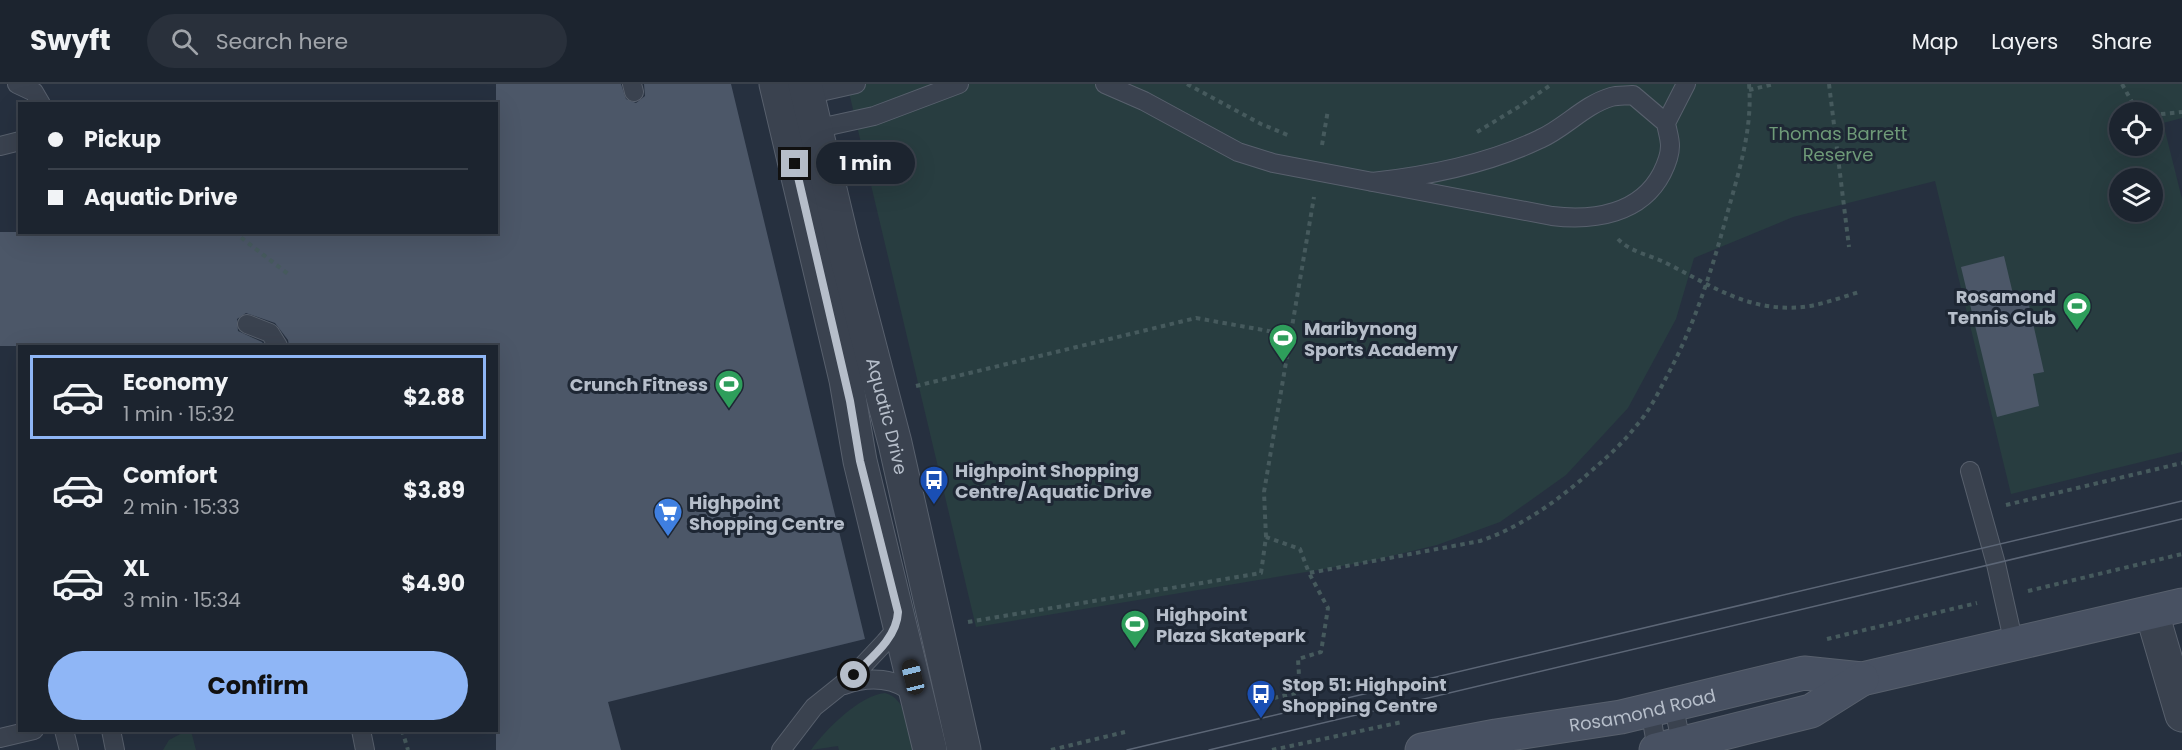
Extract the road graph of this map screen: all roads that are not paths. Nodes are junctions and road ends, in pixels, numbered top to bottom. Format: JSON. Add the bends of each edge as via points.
{"nodes":[{"id":1,"x":16,"y":84,"type":"edge"},
{"id":2,"x":776,"y":84,"type":"edge"},
{"id":3,"x":856,"y":84,"type":"edge"},
{"id":4,"x":959,"y":84,"type":"edge"},
{"id":5,"x":1105,"y":84,"type":"edge"},
{"id":6,"x":1686,"y":84,"type":"edge"},
{"id":7,"x":806,"y":89,"type":"edge"},
{"id":8,"x":40,"y":102,"type":"edge"},
{"id":9,"x":785,"y":118,"type":"junction"},
{"id":10,"x":1666,"y":123,"type":"junction"},
{"id":11,"x":815,"y":129,"type":"junction"},
{"id":12,"x":18,"y":142,"type":"edge"},
{"id":13,"x":0,"y":146,"type":"edge"},
{"id":14,"x":1372,"y":182,"type":"junction"},
{"id":15,"x":247,"y":324,"type":"dead end"},
{"id":16,"x":277,"y":345,"type":"edge"},
{"id":17,"x":1970,"y":471,"type":"dead end"},
{"id":18,"x":2167,"y":609,"type":"edge"},
{"id":19,"x":898,"y":612,"type":"junction"},
{"id":20,"x":2014,"y":644,"type":"junction"},
{"id":21,"x":1862,"y":679,"type":"junction"},
{"id":22,"x":840,"y":687,"type":"junction"},
{"id":23,"x":918,"y":699,"type":"junction"},
{"id":24,"x":1662,"y":706,"type":"junction"},
{"id":25,"x":2182,"y":715,"type":"edge"},
{"id":26,"x":26,"y":732,"type":"edge"},
{"id":27,"x":64,"y":732,"type":"edge"},
{"id":28,"x":112,"y":732,"type":"edge"},
{"id":29,"x":360,"y":732,"type":"edge"},
{"id":30,"x":0,"y":738,"type":"edge"},
{"id":31,"x":1667,"y":749,"type":"edge"},
{"id":32,"x":69,"y":750,"type":"edge"},
{"id":33,"x":116,"y":750,"type":"edge"},
{"id":34,"x":365,"y":750,"type":"edge"},
{"id":35,"x":781,"y":750,"type":"edge"},
{"id":36,"x":930,"y":750,"type":"edge"},
{"id":37,"x":964,"y":750,"type":"edge"},
{"id":38,"x":1422,"y":750,"type":"edge"}],
"edges":[{"from":1,"to":8,"type":"lane","via":[[34,92]]},
{"from":2,"to":9,"type":"street","name":"Aquatic Drive"},
{"from":3,"to":7,"type":"lane"},
{"from":4,"to":11,"type":"lane","via":[[874,116]]},
{"from":5,"to":14,"type":"lane","via":[[1238,152],[1273,163]]},
{"from":6,"to":10,"type":"lane"},
{"from":7,"to":9,"type":"lane"},
{"from":7,"to":11,"type":"street","name":"Aquatic Drive"},
{"from":9,"to":11,"type":"lane"},
{"from":9,"to":19,"type":"street","name":"Aquatic Drive","via":[[846,380],[860,461]]},
{"from":10,"to":14,"type":"lane","via":[[1634,95],[1612,97],[1591,105],[1541,139],[1513,149],[1458,167]]},
{"from":10,"to":14,"type":"lane","via":[[1670,147],[1654,187],[1639,201],[1617,212],[1573,219]]},
{"from":11,"to":37,"type":"street","name":"Aquatic Drive","via":[[895,443]]},
{"from":12,"to":13,"type":"lane"},
{"from":15,"to":16,"type":"lane","via":[[270,333]]},
{"from":17,"to":20,"type":"lane"},
{"from":18,"to":20,"type":"street","name":"Rosamond Road"},
{"from":18,"to":25,"type":"street"},
{"from":19,"to":22,"type":"lane","via":[[893,633]]},
{"from":19,"to":23,"type":"street","name":"Aquatic Drive"},
{"from":20,"to":21,"type":"street","name":"Rosamond Road"},
{"from":21,"to":24,"type":"street","name":"Rosamond Road","via":[[1804,674]]},
{"from":21,"to":31,"type":"street","name":"Rosamond Road","via":[[1811,711]]},
{"from":22,"to":23,"type":"lane","via":[[861,680],[892,681]]},
{"from":22,"to":35,"type":"lane","via":[[814,707]]},
{"from":23,"to":36,"type":"street","name":"Aquatic Drive"},
{"from":24,"to":31,"type":"lane"},
{"from":24,"to":31,"type":"lane"},
{"from":24,"to":38,"type":"street","name":"Rosamond Road","via":[[1621,717]]},
{"from":26,"to":30,"type":"lane"},
{"from":27,"to":32,"type":"lane"},
{"from":28,"to":33,"type":"lane"},
{"from":29,"to":34,"type":"lane"}]}
